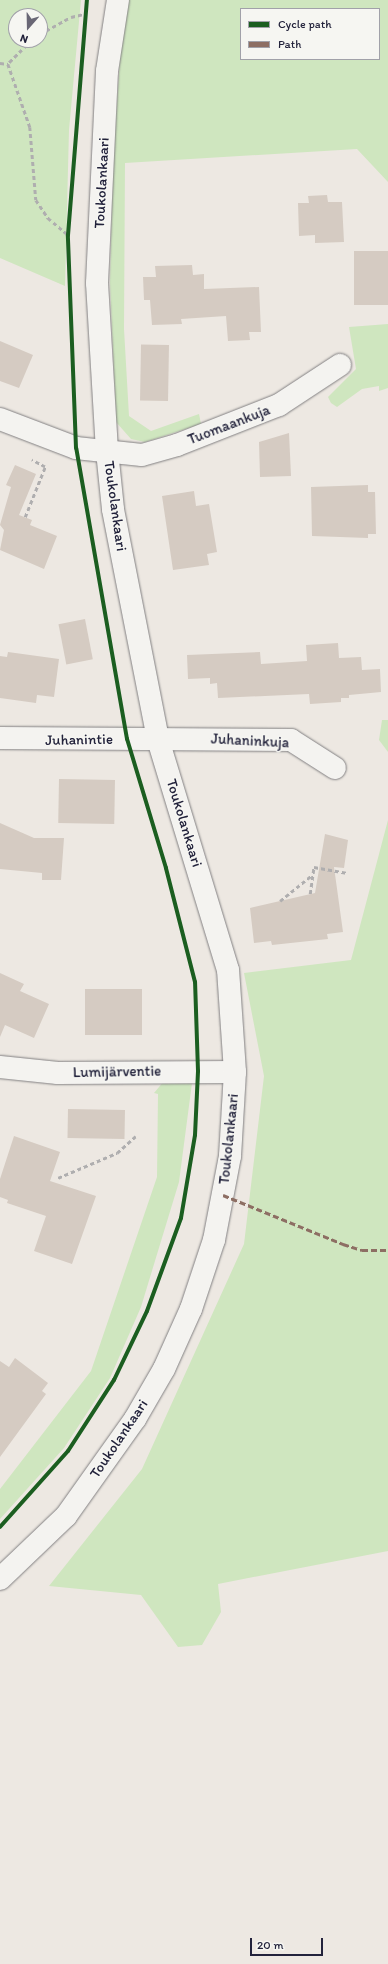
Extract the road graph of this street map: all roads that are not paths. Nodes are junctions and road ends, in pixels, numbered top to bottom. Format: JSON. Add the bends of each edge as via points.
{"nodes":[{"id":1,"x":118,"y":0,"type":"edge"},
{"id":2,"x":340,"y":365,"type":"dead end"},
{"id":3,"x":0,"y":419,"type":"edge"},
{"id":4,"x":107,"y":451,"type":"junction"},
{"id":5,"x":0,"y":738,"type":"edge"},
{"id":6,"x":158,"y":739,"type":"junction"},
{"id":7,"x":336,"y":768,"type":"dead end"},
{"id":8,"x":0,"y":1067,"type":"edge"},
{"id":9,"x":236,"y":1072,"type":"junction"},
{"id":10,"x":0,"y":1579,"type":"edge"}],
"edges":[{"from":1,"to":4,"type":"street","name":"Toukolankaari","via":[[107,70],[97,283]]},
{"from":2,"to":4,"type":"street","name":"Tuomaankuja","via":[[279,405],[177,445],[142,455]]},
{"from":3,"to":4,"type":"street","name":"Tuomaankuja","via":[[76,448]]},
{"from":4,"to":6,"type":"street","name":"Toukolankaari","via":[[113,509]]},
{"from":5,"to":6,"type":"street","name":"Juhanintie"},
{"from":6,"to":7,"type":"street","name":"Juhaninkuja","via":[[291,740]]},
{"from":6,"to":9,"type":"street","name":"Toukolankaari","via":[[228,970]]},
{"from":8,"to":9,"type":"street","name":"Lumijärventie","via":[[58,1073]]},
{"from":9,"to":10,"type":"street","name":"Toukolankaari","via":[[230,1156],[214,1240],[191,1309],[164,1369],[135,1419],[66,1516]]}]}
